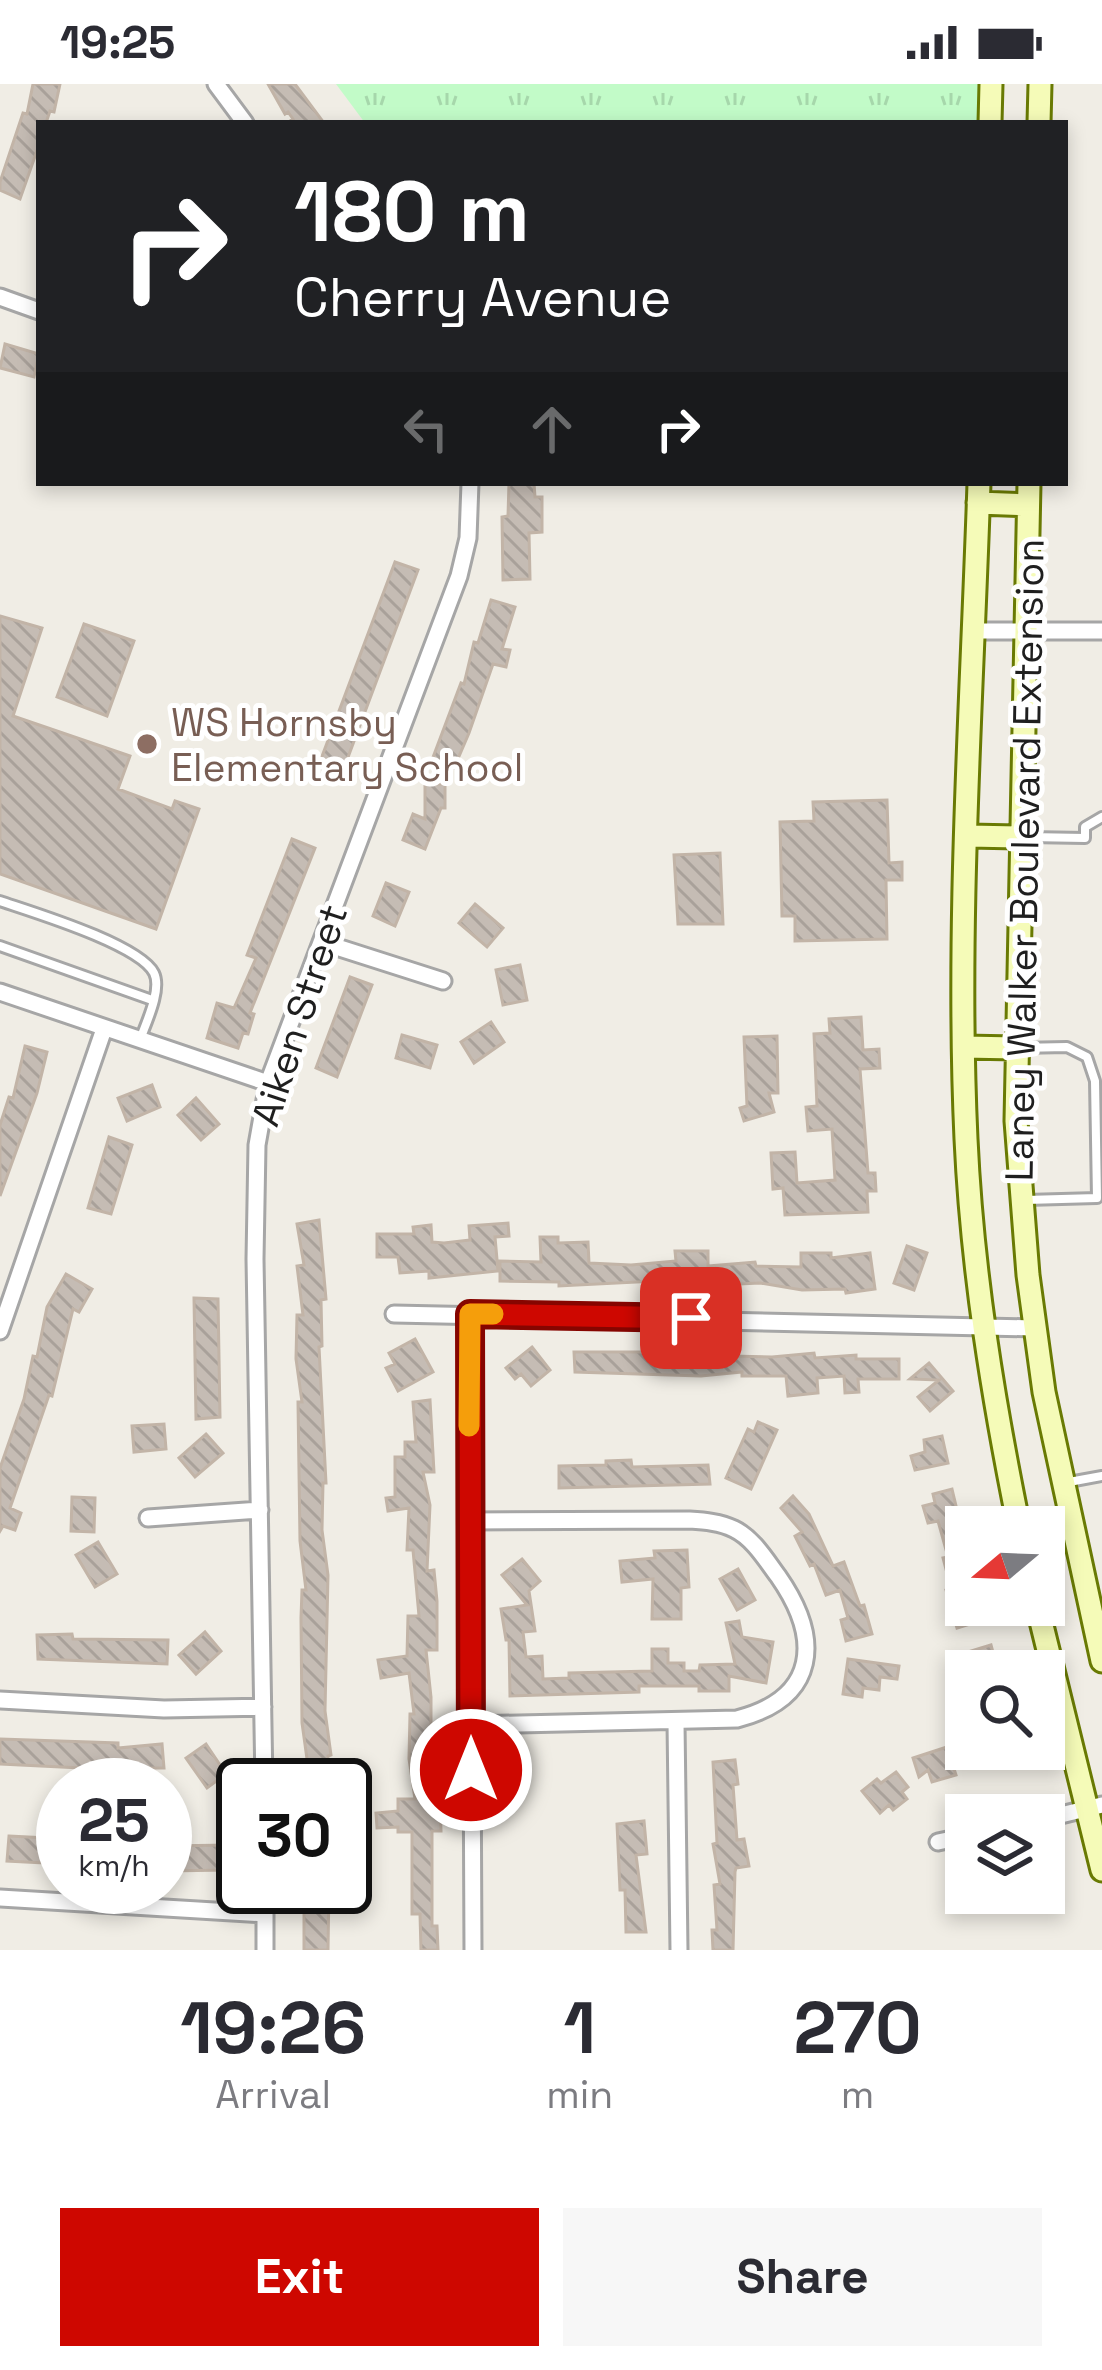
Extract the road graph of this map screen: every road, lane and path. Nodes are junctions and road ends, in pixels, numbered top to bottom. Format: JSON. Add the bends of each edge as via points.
{"nodes":[{"id":1,"x":216,"y":84,"type":"edge"},
{"id":2,"x":991,"y":84,"type":"edge"},
{"id":3,"x":1040,"y":84,"type":"edge"},
{"id":4,"x":243,"y":120,"type":"edge"},
{"id":5,"x":990,"y":120,"type":"edge"},
{"id":6,"x":1039,"y":120,"type":"edge"},
{"id":7,"x":0,"y":297,"type":"edge"},
{"id":8,"x":36,"y":310,"type":"edge"},
{"id":9,"x":470,"y":486,"type":"edge"},
{"id":10,"x":979,"y":493,"type":"edge"},
{"id":11,"x":1029,"y":494,"type":"edge"},
{"id":12,"x":975,"y":631,"type":"junction"},
{"id":13,"x":1102,"y":631,"type":"edge"},
{"id":14,"x":1026,"y":632,"type":"junction"},
{"id":15,"x":1102,"y":817,"type":"edge"},
{"id":16,"x":969,"y":836,"type":"junction"},
{"id":17,"x":1020,"y":837,"type":"junction"},
{"id":18,"x":0,"y":901,"type":"edge"},
{"id":19,"x":321,"y":941,"type":"junction"},
{"id":20,"x":0,"y":946,"type":"edge"},
{"id":21,"x":443,"y":981,"type":"dead end"},
{"id":22,"x":0,"y":992,"type":"edge"},
{"id":23,"x":152,"y":1000,"type":"junction"},
{"id":24,"x":104,"y":1029,"type":"junction"},
{"id":25,"x":140,"y":1041,"type":"junction"},
{"id":26,"x":964,"y":1047,"type":"junction"},
{"id":27,"x":1016,"y":1048,"type":"junction"},
{"id":28,"x":268,"y":1084,"type":"junction"},
{"id":29,"x":1100,"y":1198,"type":"edge"},
{"id":30,"x":1021,"y":1200,"type":"junction"},
{"id":31,"x":394,"y":1314,"type":"dead end"},
{"id":32,"x":470,"y":1314,"type":"junction"},
{"id":33,"x":1034,"y":1328,"type":"junction"},
{"id":34,"x":984,"y":1329,"type":"junction"},
{"id":35,"x":0,"y":1330,"type":"edge"},
{"id":36,"x":1102,"y":1476,"type":"edge"},
{"id":37,"x":1062,"y":1484,"type":"junction"},
{"id":38,"x":1015,"y":1506,"type":"edge"},
{"id":39,"x":260,"y":1510,"type":"junction"},
{"id":40,"x":148,"y":1518,"type":"dead end"},
{"id":41,"x":468,"y":1521,"type":"junction"},
{"id":42,"x":1096,"y":1616,"type":"edge"},
{"id":43,"x":1043,"y":1626,"type":"edge"},
{"id":44,"x":1102,"y":1661,"type":"edge"},
{"id":45,"x":0,"y":1700,"type":"edge"},
{"id":46,"x":263,"y":1707,"type":"junction"},
{"id":47,"x":676,"y":1723,"type":"junction"},
{"id":48,"x":471,"y":1724,"type":"junction"},
{"id":49,"x":263,"y":1758,"type":"edge"},
{"id":50,"x":1094,"y":1807,"type":"edge"},
{"id":51,"x":945,"y":1840,"type":"edge"},
{"id":52,"x":938,"y":1842,"type":"dead end"},
{"id":53,"x":1102,"y":1870,"type":"edge"},
{"id":54,"x":0,"y":1898,"type":"edge"},
{"id":55,"x":216,"y":1911,"type":"edge"},
{"id":56,"x":265,"y":1914,"type":"edge"},
{"id":57,"x":265,"y":1950,"type":"edge"},
{"id":58,"x":473,"y":1950,"type":"edge"},
{"id":59,"x":679,"y":1950,"type":"edge"}],
"edges":[{"from":1,"to":4,"type":"street"},
{"from":2,"to":5,"type":"main road"},
{"from":3,"to":6,"type":"main road"},
{"from":7,"to":8,"type":"street"},
{"from":9,"to":19,"type":"street","name":"Aiken Street","via":[[459,576]]},
{"from":10,"to":11,"type":"main road"},
{"from":10,"to":12,"type":"main road","name":"Laney Walker Boulevard Extension"},
{"from":11,"to":14,"type":"main road","name":"Laney Walker Boulevard Extension"},
{"from":12,"to":14,"type":"street"},
{"from":12,"to":16,"type":"main road","name":"Laney Walker Boulevard Extension"},
{"from":13,"to":14,"type":"street"},
{"from":14,"to":17,"type":"main road","name":"Laney Walker Boulevard Extension"},
{"from":15,"to":17,"type":"lane","via":[[1085,827],[1085,838]]},
{"from":16,"to":17,"type":"main road"},
{"from":16,"to":26,"type":"main road","name":"Laney Walker Boulevard Extension"},
{"from":17,"to":27,"type":"main road","name":"Laney Walker Boulevard Extension"},
{"from":18,"to":23,"type":"lane","via":[[131,953],[154,974]]},
{"from":19,"to":21,"type":"street"},
{"from":19,"to":28,"type":"street","name":"Aiken Street"},
{"from":20,"to":23,"type":"lane"},
{"from":22,"to":24,"type":"street"},
{"from":23,"to":25,"type":"lane"},
{"from":24,"to":25,"type":"street"},
{"from":24,"to":35,"type":"street"},
{"from":25,"to":28,"type":"street"},
{"from":26,"to":27,"type":"main road"},
{"from":26,"to":34,"type":"main road","name":"Laney Walker Boulevard Extension"},
{"from":27,"to":29,"type":"lane","via":[[1066,1047],[1087,1057]]},
{"from":27,"to":30,"type":"main road","name":"Laney Walker Boulevard Extension"},
{"from":28,"to":39,"type":"street","name":"Aiken Street","via":[[256,1162]]},
{"from":29,"to":30,"type":"lane"},
{"from":30,"to":33,"type":"main road","name":"Laney Walker Boulevard Extension"},
{"from":31,"to":32,"type":"street"},
{"from":32,"to":34,"type":"street"},
{"from":32,"to":41,"type":"street"},
{"from":33,"to":34,"type":"street"},
{"from":33,"to":37,"type":"main road","name":"Laney Walker Boulevard Extension"},
{"from":34,"to":38,"type":"main road","name":"Laney Walker Boulevard Extension"},
{"from":36,"to":37,"type":"lane"},
{"from":37,"to":42,"type":"main road","name":"Laney Walker Boulevard Extension"},
{"from":39,"to":40,"type":"street"},
{"from":39,"to":46,"type":"street","name":"Aiken Street"},
{"from":41,"to":47,"type":"street","via":[[689,1520],[746,1535],[790,1593],[808,1640],[806,1663],[794,1688],[771,1707],[737,1719]]},
{"from":41,"to":48,"type":"street"},
{"from":42,"to":44,"type":"main road","name":"Laney Walker Boulevard Extension"},
{"from":43,"to":50,"type":"main road"},
{"from":45,"to":46,"type":"street"},
{"from":46,"to":49,"type":"street","name":"Aiken Street"},
{"from":47,"to":48,"type":"street"},
{"from":47,"to":59,"type":"street"},
{"from":48,"to":58,"type":"street"},
{"from":50,"to":53,"type":"main road"},
{"from":51,"to":52,"type":"street"},
{"from":54,"to":55,"type":"street"},
{"from":56,"to":57,"type":"street"}]}
